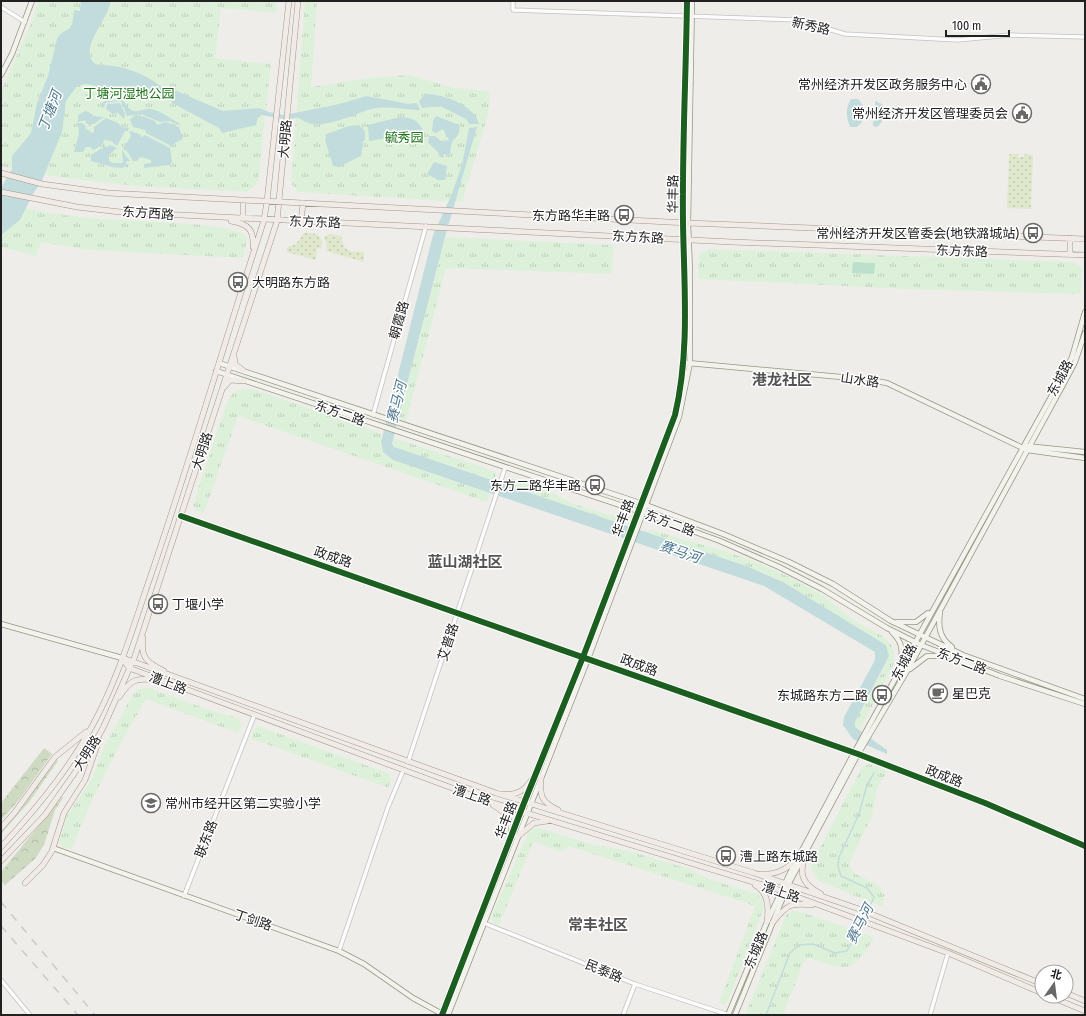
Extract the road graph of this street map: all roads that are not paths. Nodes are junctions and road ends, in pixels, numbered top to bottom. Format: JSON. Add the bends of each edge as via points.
{"nodes":[{"id":1,"x":32,"y":1,"type":"edge"},
{"id":2,"x":289,"y":1,"type":"edge"},
{"id":3,"x":298,"y":1,"type":"edge"},
{"id":4,"x":513,"y":1,"type":"edge"},
{"id":5,"x":687,"y":1,"type":"edge"},
{"id":6,"x":692,"y":1,"type":"edge"},
{"id":7,"x":1,"y":7,"type":"edge"},
{"id":8,"x":689,"y":17,"type":"junction"},
{"id":9,"x":25,"y":22,"type":"junction"},
{"id":10,"x":1085,"y":37,"type":"edge"},
{"id":11,"x":1,"y":75,"type":"edge"},
{"id":12,"x":4,"y":174,"type":"edge"},
{"id":13,"x":1,"y":192,"type":"edge"},
{"id":14,"x":243,"y":200,"type":"junction"},
{"id":15,"x":268,"y":201,"type":"junction"},
{"id":16,"x":279,"y":202,"type":"junction"},
{"id":17,"x":302,"y":203,"type":"junction"},
{"id":18,"x":214,"y":217,"type":"junction"},
{"id":19,"x":243,"y":219,"type":"junction"},
{"id":20,"x":264,"y":220,"type":"junction"},
{"id":21,"x":277,"y":221,"type":"junction"},
{"id":22,"x":301,"y":222,"type":"junction"},
{"id":23,"x":686,"y":223,"type":"junction"},
{"id":24,"x":426,"y":226,"type":"junction"},
{"id":25,"x":1070,"y":238,"type":"junction"},
{"id":26,"x":687,"y":239,"type":"junction"},
{"id":27,"x":1085,"y":239,"type":"edge"},
{"id":28,"x":1070,"y":255,"type":"junction"},
{"id":29,"x":1085,"y":255,"type":"edge"},
{"id":30,"x":252,"y":258,"type":"junction"},
{"id":31,"x":1085,"y":312,"type":"edge"},
{"id":32,"x":1085,"y":333,"type":"edge"},
{"id":33,"x":234,"y":351,"type":"junction"},
{"id":34,"x":219,"y":363,"type":"junction"},
{"id":35,"x":684,"y":363,"type":"junction"},
{"id":36,"x":690,"y":363,"type":"junction"},
{"id":37,"x":230,"y":366,"type":"junction"},
{"id":38,"x":216,"y":371,"type":"junction"},
{"id":39,"x":244,"y":371,"type":"junction"},
{"id":40,"x":227,"y":375,"type":"junction"},
{"id":41,"x":244,"y":381,"type":"junction"},
{"id":42,"x":222,"y":390,"type":"junction"},
{"id":43,"x":373,"y":415,"type":"junction"},
{"id":44,"x":1026,"y":448,"type":"junction"},
{"id":45,"x":1085,"y":452,"type":"edge"},
{"id":46,"x":1085,"y":458,"type":"edge"},
{"id":47,"x":505,"y":468,"type":"junction"},
{"id":48,"x":643,"y":504,"type":"junction"},
{"id":49,"x":638,"y":511,"type":"junction"},
{"id":50,"x":644,"y":514,"type":"junction"},
{"id":51,"x":181,"y":516,"type":"junction"},
{"id":52,"x":934,"y":608,"type":"junction"},
{"id":53,"x":940,"y":609,"type":"junction"},
{"id":54,"x":458,"y":612,"type":"junction"},
{"id":55,"x":891,"y":621,"type":"junction"},
{"id":56,"x":146,"y":623,"type":"junction"},
{"id":57,"x":1,"y":624,"type":"edge"},
{"id":58,"x":887,"y":628,"type":"junction"},
{"id":59,"x":919,"y":634,"type":"junction"},
{"id":60,"x":925,"y":637,"type":"junction"},
{"id":61,"x":915,"y":642,"type":"junction"},
{"id":62,"x":921,"y":645,"type":"junction"},
{"id":63,"x":963,"y":655,"type":"junction"},
{"id":64,"x":583,"y":657,"type":"junction"},
{"id":65,"x":953,"y":657,"type":"junction"},
{"id":66,"x":122,"y":658,"type":"junction"},
{"id":67,"x":588,"y":659,"type":"junction"},
{"id":68,"x":132,"y":662,"type":"junction"},
{"id":69,"x":129,"y":668,"type":"junction"},
{"id":70,"x":901,"y":670,"type":"junction"},
{"id":71,"x":907,"y":671,"type":"junction"},
{"id":72,"x":166,"y":682,"type":"junction"},
{"id":73,"x":186,"y":682,"type":"junction"},
{"id":74,"x":1085,"y":702,"type":"edge"},
{"id":75,"x":112,"y":708,"type":"junction"},
{"id":76,"x":254,"y":716,"type":"junction"},
{"id":77,"x":104,"y":728,"type":"junction"},
{"id":78,"x":90,"y":729,"type":"junction"},
{"id":79,"x":868,"y":732,"type":"junction"},
{"id":80,"x":856,"y":754,"type":"junction"},
{"id":81,"x":408,"y":763,"type":"junction"},
{"id":82,"x":403,"y":771,"type":"junction"},
{"id":83,"x":538,"y":775,"type":"junction"},
{"id":84,"x":496,"y":794,"type":"junction"},
{"id":85,"x":487,"y":801,"type":"junction"},
{"id":86,"x":524,"y":803,"type":"junction"},
{"id":87,"x":531,"y":805,"type":"junction"},
{"id":88,"x":521,"y":811,"type":"junction"},
{"id":89,"x":528,"y":814,"type":"junction"},
{"id":90,"x":572,"y":817,"type":"junction"},
{"id":91,"x":552,"y":821,"type":"junction"},
{"id":92,"x":1,"y":828,"type":"edge"},
{"id":93,"x":512,"y":834,"type":"junction"},
{"id":94,"x":517,"y":837,"type":"junction"},
{"id":95,"x":1085,"y":846,"type":"edge"},
{"id":96,"x":1,"y":847,"type":"edge"},
{"id":97,"x":53,"y":848,"type":"junction"},
{"id":98,"x":806,"y":852,"type":"junction"},
{"id":99,"x":800,"y":856,"type":"junction"},
{"id":100,"x":1,"y":861,"type":"edge"},
{"id":101,"x":754,"y":873,"type":"junction"},
{"id":102,"x":738,"y":877,"type":"junction"},
{"id":103,"x":25,"y":882,"type":"dead end"},
{"id":104,"x":787,"y":885,"type":"junction"},
{"id":105,"x":783,"y":892,"type":"junction"},
{"id":106,"x":184,"y":896,"type":"junction"},
{"id":107,"x":838,"y":903,"type":"junction"},
{"id":108,"x":819,"y":906,"type":"junction"},
{"id":109,"x":482,"y":922,"type":"junction"},
{"id":110,"x":770,"y":922,"type":"junction"},
{"id":111,"x":339,"y":951,"type":"junction"},
{"id":112,"x":948,"y":954,"type":"junction"},
{"id":113,"x":1,"y":980,"type":"edge"},
{"id":114,"x":1034,"y":981,"type":"edge"},
{"id":115,"x":635,"y":984,"type":"junction"},
{"id":116,"x":1034,"y":990,"type":"edge"},
{"id":117,"x":1074,"y":997,"type":"edge"},
{"id":118,"x":1085,"y":1000,"type":"edge"},
{"id":119,"x":1068,"y":1004,"type":"edge"},
{"id":120,"x":1085,"y":1011,"type":"edge"},
{"id":121,"x":445,"y":1014,"type":"edge"},
{"id":122,"x":30,"y":1015,"type":"edge"},
{"id":123,"x":455,"y":1015,"type":"edge"},
{"id":124,"x":623,"y":1015,"type":"edge"},
{"id":125,"x":729,"y":1015,"type":"edge"},
{"id":126,"x":735,"y":1015,"type":"edge"},
{"id":127,"x":930,"y":1015,"type":"edge"}],
"edges":[{"from":1,"to":9,"type":"main road"},
{"from":2,"to":15,"type":"main road","name":"大明路"},
{"from":3,"to":16,"type":"main road","name":"大明路"},
{"from":4,"to":8,"type":"street","name":"新秀路","via":[[512,10]]},
{"from":5,"to":8,"type":"main road","name":"华丰路"},
{"from":6,"to":8,"type":"main road","name":"华丰路"},
{"from":7,"to":9,"type":"street"},
{"from":8,"to":10,"type":"street","name":"新秀路","via":[[798,20],[845,34],[958,40],[1010,35]]},
{"from":8,"to":23,"type":"main road","name":"华丰路"},
{"from":9,"to":11,"type":"main road"},
{"from":12,"to":14,"type":"main road","name":"东方西路","via":[[42,184],[108,193]]},
{"from":13,"to":18,"type":"main road","name":"东方西路","via":[[77,207]]},
{"from":14,"to":15,"type":"main road","name":"东方西路"},
{"from":14,"to":19,"type":"main road"},
{"from":15,"to":16,"type":"main road","name":"东方东路"},
{"from":15,"to":20,"type":"main road","name":"大明路"},
{"from":16,"to":17,"type":"main road","name":"东方东路"},
{"from":16,"to":21,"type":"main road","name":"大明路"},
{"from":17,"to":22,"type":"main road"},
{"from":17,"to":23,"type":"main road","name":"东方东路"},
{"from":18,"to":19,"type":"main road","name":"东方西路"},
{"from":18,"to":30,"type":"main road","via":[[244,223],[252,231]]},
{"from":19,"to":20,"type":"main road","name":"东方西路"},
{"from":20,"to":21,"type":"main road","name":"东方东路"},
{"from":20,"to":30,"type":"main road","name":"大明路"},
{"from":21,"to":22,"type":"main road","name":"东方东路"},
{"from":21,"to":33,"type":"main road","name":"大明路"},
{"from":22,"to":24,"type":"main road","name":"东方东路"},
{"from":23,"to":25,"type":"main road","name":"东方东路"},
{"from":23,"to":26,"type":"main road","name":"华丰路"},
{"from":24,"to":26,"type":"main road","name":"东方东路"},
{"from":24,"to":43,"type":"street","name":"朝霞路"},
{"from":25,"to":27,"type":"main road","name":"东方东路"},
{"from":25,"to":28,"type":"main road"},
{"from":26,"to":28,"type":"main road","name":"东方东路"},
{"from":26,"to":35,"type":"main road","name":"华丰路"},
{"from":26,"to":36,"type":"main road","name":"华丰路"},
{"from":28,"to":29,"type":"main road","name":"东方东路"},
{"from":30,"to":34,"type":"main road","name":"大明路"},
{"from":31,"to":44,"type":"main road","name":"东城路","via":[[1072,357]]},
{"from":32,"to":44,"type":"main road","name":"东城路","via":[[1075,362]]},
{"from":33,"to":37,"type":"main road","name":"大明路"},
{"from":33,"to":39,"type":"main road","via":[[235,364]]},
{"from":34,"to":37,"type":"main road","name":"东方二路"},
{"from":34,"to":38,"type":"main road","name":"大明路"},
{"from":35,"to":36,"type":"main road","name":"山水路"},
{"from":35,"to":48,"type":"main road","name":"华丰路","via":[[675,415]]},
{"from":36,"to":44,"type":"main road","name":"山水路","via":[[887,383]]},
{"from":36,"to":48,"type":"main road","name":"华丰路","via":[[679,416]]},
{"from":37,"to":39,"type":"main road","name":"东方二路"},
{"from":37,"to":40,"type":"main road","name":"大明路"},
{"from":38,"to":40,"type":"main road","name":"东方二路"},
{"from":38,"to":66,"type":"main road","name":"大明路","via":[[173,511]]},
{"from":39,"to":43,"type":"main road","name":"东方二路"},
{"from":40,"to":41,"type":"main road","name":"东方二路"},
{"from":40,"to":42,"type":"main road","name":"大明路"},
{"from":41,"to":42,"type":"main road","via":[[230,380]]},
{"from":41,"to":47,"type":"main road","name":"东方二路"},
{"from":42,"to":51,"type":"main road","name":"大明路"},
{"from":43,"to":48,"type":"main road","name":"东方二路"},
{"from":44,"to":45,"type":"main road","name":"山水路"},
{"from":44,"to":46,"type":"main road","name":"山水路"},
{"from":44,"to":52,"type":"main road","name":"东城路"},
{"from":44,"to":53,"type":"main road","name":"东城路"},
{"from":47,"to":49,"type":"main road","name":"东方二路"},
{"from":47,"to":54,"type":"street","name":"艾普路"},
{"from":48,"to":49,"type":"main road","name":"华丰路"},
{"from":48,"to":50,"type":"main road","name":"华丰路"},
{"from":48,"to":55,"type":"main road","name":"东方二路","via":[[789,562],[833,584]]},
{"from":49,"to":50,"type":"main road","name":"东方二路"},
{"from":49,"to":64,"type":"main road","name":"华丰路"},
{"from":50,"to":58,"type":"main road","name":"东方二路","via":[[720,541],[779,567]]},
{"from":50,"to":67,"type":"main road","name":"华丰路"},
{"from":51,"to":54,"type":"street","name":"政成路"},
{"from":51,"to":56,"type":"main road","name":"大明路"},
{"from":52,"to":55,"type":"main road","via":[[916,622]]},
{"from":52,"to":59,"type":"main road","name":"东城路"},
{"from":53,"to":60,"type":"main road","name":"东城路"},
{"from":53,"to":63,"type":"main road","via":[[938,626],[942,636],[947,644]]},
{"from":54,"to":64,"type":"street","name":"政成路"},
{"from":54,"to":81,"type":"street","name":"艾普路"},
{"from":55,"to":59,"type":"main road","name":"东方二路"},
{"from":56,"to":68,"type":"main road","name":"大明路"},
{"from":56,"to":73,"type":"main road","via":[[142,643],[149,664]]},
{"from":57,"to":66,"type":"main road","name":"漕上路"},
{"from":58,"to":61,"type":"main road","name":"东方二路"},
{"from":58,"to":70,"type":"main road","via":[[900,640]]},
{"from":59,"to":60,"type":"main road","name":"东方二路"},
{"from":59,"to":61,"type":"main road","name":"东城路"},
{"from":60,"to":62,"type":"main road","name":"东城路"},
{"from":60,"to":63,"type":"main road","name":"东方二路"},
{"from":61,"to":62,"type":"main road","name":"东方二路"},
{"from":61,"to":70,"type":"main road","name":"东城路"},
{"from":62,"to":65,"type":"main road","name":"东方二路"},
{"from":62,"to":71,"type":"main road","name":"东城路"},
{"from":63,"to":74,"type":"main road","name":"东方二路"},
{"from":64,"to":67,"type":"street","name":"政成路"},
{"from":64,"to":83,"type":"main road","name":"华丰路"},
{"from":65,"to":71,"type":"main road","via":[[927,656]]},
{"from":65,"to":74,"type":"main road","name":"东方二路","via":[[1000,676]]},
{"from":66,"to":68,"type":"main road","name":"漕上路"},
{"from":66,"to":69,"type":"main road"},
{"from":66,"to":78,"type":"main road","name":"大明路"},
{"from":67,"to":80,"type":"street","name":"政成路"},
{"from":67,"to":83,"type":"main road","name":"华丰路"},
{"from":68,"to":69,"type":"main road","name":"大明路"},
{"from":68,"to":73,"type":"main road","name":"漕上路"},
{"from":69,"to":72,"type":"main road","name":"漕上路"},
{"from":69,"to":75,"type":"main road","name":"大明路"},
{"from":70,"to":79,"type":"main road","name":"东城路"},
{"from":71,"to":79,"type":"main road","name":"东城路"},
{"from":72,"to":75,"type":"main road","via":[[136,680],[128,684]]},
{"from":72,"to":76,"type":"main road","name":"漕上路"},
{"from":73,"to":81,"type":"main road","name":"漕上路"},
{"from":75,"to":77,"type":"main road","name":"大明路"},
{"from":76,"to":82,"type":"main road","name":"漕上路"},
{"from":76,"to":106,"type":"street","name":"联东路"},
{"from":77,"to":97,"type":"main road","via":[[85,780],[64,813]]},
{"from":77,"to":100,"type":"main road","name":"大明路","via":[[45,815]]},
{"from":78,"to":92,"type":"main road","via":[[55,758],[16,812]]},
{"from":78,"to":96,"type":"main road","name":"大明路","via":[[38,807]]},
{"from":79,"to":80,"type":"main road","name":"东城路"},
{"from":80,"to":95,"type":"street","name":"政成路"},
{"from":80,"to":98,"type":"main road","name":"东城路"},
{"from":80,"to":99,"type":"main road","name":"东城路"},
{"from":81,"to":84,"type":"main road","name":"漕上路"},
{"from":82,"to":85,"type":"main road","name":"漕上路"},
{"from":82,"to":111,"type":"street","via":[[388,807]]},
{"from":83,"to":84,"type":"main road","via":[[519,793]]},
{"from":83,"to":86,"type":"main road","name":"华丰路"},
{"from":83,"to":87,"type":"main road","name":"华丰路"},
{"from":83,"to":90,"type":"main road","via":[[542,799],[547,805]]},
{"from":84,"to":86,"type":"main road","name":"漕上路"},
{"from":85,"to":88,"type":"main road","name":"漕上路"},
{"from":85,"to":93,"type":"main road","via":[[509,818]]},
{"from":86,"to":87,"type":"main road","name":"漕上路"},
{"from":86,"to":88,"type":"main road","name":"华丰路"},
{"from":87,"to":89,"type":"main road","name":"华丰路"},
{"from":87,"to":90,"type":"main road","name":"漕上路"},
{"from":88,"to":89,"type":"main road","name":"漕上路"},
{"from":88,"to":93,"type":"main road","name":"华丰路"},
{"from":89,"to":91,"type":"main road","name":"漕上路"},
{"from":89,"to":94,"type":"main road","name":"华丰路"},
{"from":90,"to":101,"type":"main road","name":"漕上路"},
{"from":91,"to":94,"type":"main road","via":[[534,823]]},
{"from":91,"to":102,"type":"main road","name":"漕上路"},
{"from":93,"to":109,"type":"main road","name":"华丰路"},
{"from":94,"to":109,"type":"main road","name":"华丰路"},
{"from":97,"to":103,"type":"main road","via":[[43,865]]},
{"from":97,"to":106,"type":"main road","name":"丁剑路"},
{"from":98,"to":104,"type":"main road","name":"东城路"},
{"from":98,"to":107,"type":"main road","via":[[802,866],[805,882],[811,889]]},
{"from":99,"to":101,"type":"main road","via":[[784,871]]},
{"from":99,"to":104,"type":"main road","name":"东城路"},
{"from":101,"to":104,"type":"main road","name":"漕上路"},
{"from":102,"to":105,"type":"main road","name":"漕上路"},
{"from":102,"to":110,"type":"main road","via":[[760,888],[769,908]]},
{"from":104,"to":105,"type":"main road","name":"东城路"},
{"from":104,"to":107,"type":"main road","name":"漕上路"},
{"from":105,"to":108,"type":"main road","name":"漕上路"},
{"from":105,"to":110,"type":"main road","name":"东城路"},
{"from":106,"to":111,"type":"main road","name":"丁剑路"},
{"from":107,"to":114,"type":"main road","name":"漕上路","via":[[859,909]]},
{"from":108,"to":110,"type":"main road","via":[[792,904],[784,907]]},
{"from":108,"to":112,"type":"main road","name":"漕上路"},
{"from":109,"to":115,"type":"street","name":"民泰路"},
{"from":109,"to":121,"type":"main road","name":"华丰路"},
{"from":110,"to":125,"type":"main road","name":"东城路"},
{"from":110,"to":126,"type":"main road","name":"东城路"},
{"from":111,"to":121,"type":"main road","name":"丁剑路","via":[[364,964],[413,998]]},
{"from":112,"to":116,"type":"main road"},
{"from":112,"to":127,"type":"street"},
{"from":113,"to":122,"type":"street"},
{"from":115,"to":124,"type":"street"},
{"from":115,"to":125,"type":"street","name":"民泰路"},
{"from":117,"to":118,"type":"main road"},
{"from":119,"to":120,"type":"main road"},
{"from":121,"to":123,"type":"main road","name":"丁剑路"}]}
